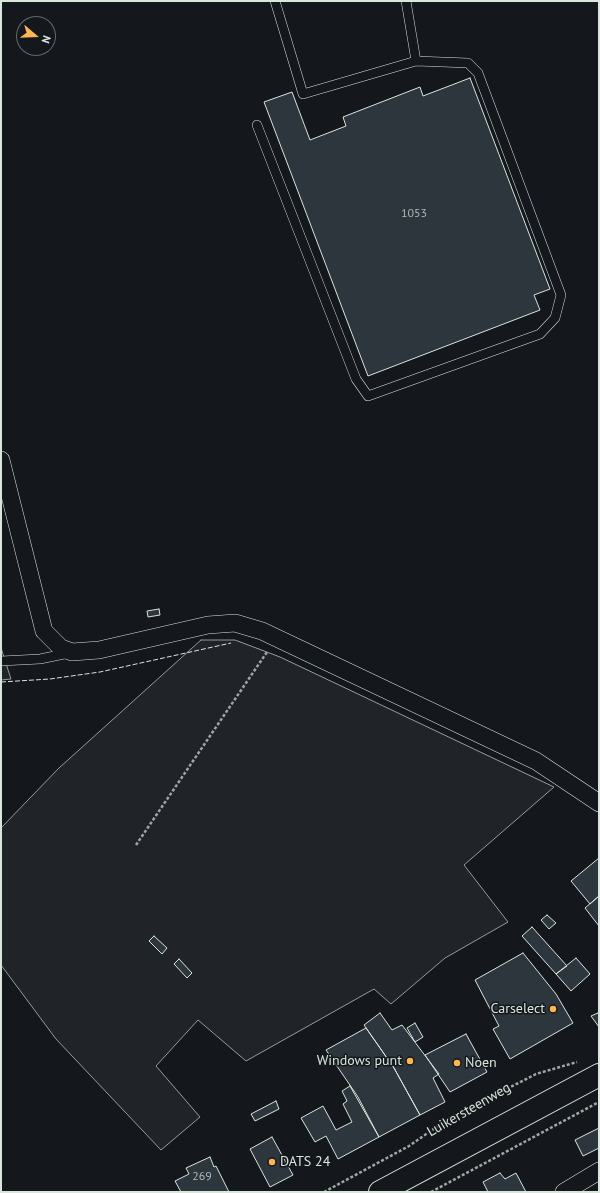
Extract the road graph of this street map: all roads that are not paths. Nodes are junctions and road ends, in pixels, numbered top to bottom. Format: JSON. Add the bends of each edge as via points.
{"nodes":[{"id":1,"x":275,"y":1,"type":"edge"},
{"id":2,"x":406,"y":1,"type":"edge"},
{"id":3,"x":416,"y":61,"type":"junction"},
{"id":4,"x":257,"y":125,"type":"dead end"},
{"id":5,"x":1,"y":460,"type":"edge"},
{"id":6,"x":72,"y":652,"type":"junction"},
{"id":7,"x":1,"y":661,"type":"edge"},
{"id":8,"x":599,"y":803,"type":"edge"},
{"id":9,"x":599,"y":1075,"type":"edge"},
{"id":10,"x":599,"y":1172,"type":"edge"},
{"id":11,"x":380,"y":1192,"type":"edge"},
{"id":12,"x":564,"y":1192,"type":"edge"}],
"edges":[{"from":1,"to":3,"type":"lane","via":[[304,94]]},
{"from":2,"to":3,"type":"lane"},
{"from":3,"to":4,"type":"lane","via":[[468,63],[478,73],[561,295],[555,318],[540,334],[368,396],[356,379]]},
{"from":5,"to":6,"type":"street","via":[[44,631],[61,648]]},
{"from":6,"to":7,"type":"lane"},
{"from":6,"to":8,"type":"street","via":[[99,650],[208,625],[235,624],[276,638],[536,761]]},
{"from":9,"to":11,"type":"main road","name":"Luikersteenweg"},
{"from":10,"to":12,"type":"street"}]}
